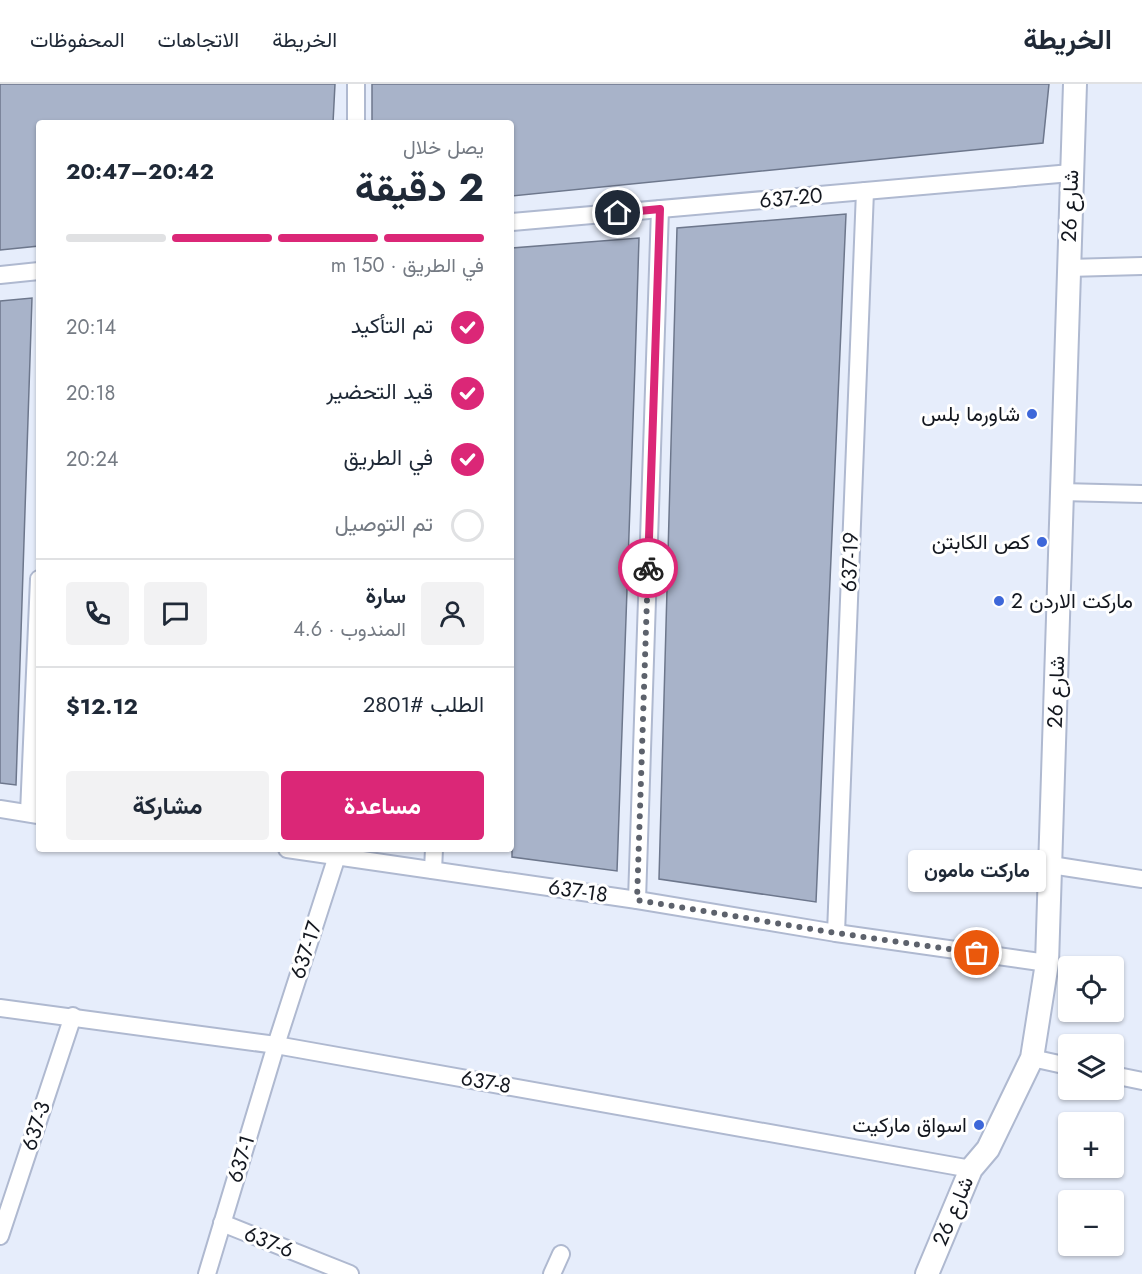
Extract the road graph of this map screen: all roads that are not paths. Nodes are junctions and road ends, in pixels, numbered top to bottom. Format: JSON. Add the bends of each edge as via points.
{"nodes":[{"id":1,"x":356,"y":84,"type":"edge"},
{"id":2,"x":1075,"y":84,"type":"edge"},
{"id":3,"x":356,"y":120,"type":"edge"},
{"id":4,"x":1071,"y":173,"type":"junction"},
{"id":5,"x":865,"y":191,"type":"junction"},
{"id":6,"x":660,"y":209,"type":"junction"},
{"id":7,"x":514,"y":222,"type":"edge"},
{"id":8,"x":1142,"y":266,"type":"edge"},
{"id":9,"x":1068,"y":268,"type":"junction"},
{"id":10,"x":36,"y":270,"type":"edge"},
{"id":11,"x":0,"y":275,"type":"edge"},
{"id":12,"x":1061,"y":492,"type":"junction"},
{"id":13,"x":1142,"y":494,"type":"edge"},
{"id":14,"x":36,"y":720,"type":"edge"},
{"id":15,"x":0,"y":809,"type":"edge"},
{"id":16,"x":34,"y":814,"type":"edge"},
{"id":17,"x":308,"y":852,"type":"edge"},
{"id":18,"x":434,"y":852,"type":"edge"},
{"id":19,"x":337,"y":856,"type":"junction"},
{"id":20,"x":1051,"y":866,"type":"junction"},
{"id":21,"x":433,"y":870,"type":"junction"},
{"id":22,"x":1142,"y":879,"type":"edge"},
{"id":23,"x":637,"y":900,"type":"junction"},
{"id":24,"x":836,"y":933,"type":"junction"},
{"id":25,"x":1047,"y":963,"type":"junction"},
{"id":26,"x":0,"y":1008,"type":"edge"},
{"id":27,"x":73,"y":1016,"type":"junction"},
{"id":28,"x":276,"y":1045,"type":"junction"},
{"id":29,"x":1032,"y":1058,"type":"junction"},
{"id":30,"x":1058,"y":1064,"type":"edge"},
{"id":31,"x":1124,"y":1077,"type":"edge"},
{"id":32,"x":1142,"y":1081,"type":"edge"},
{"id":33,"x":971,"y":1169,"type":"junction"},
{"id":34,"x":222,"y":1223,"type":"junction"},
{"id":35,"x":2,"y":1226,"type":"edge"},
{"id":36,"x":561,"y":1254,"type":"dead end"},
{"id":37,"x":207,"y":1274,"type":"edge"},
{"id":38,"x":350,"y":1274,"type":"edge"},
{"id":39,"x":552,"y":1274,"type":"edge"},
{"id":40,"x":927,"y":1274,"type":"edge"}],
"edges":[{"from":1,"to":3,"type":"street"},
{"from":2,"to":4,"type":"street","name":"شارع 26"},
{"from":4,"to":5,"type":"street","name":"637-20"},
{"from":4,"to":9,"type":"street","name":"شارع 26"},
{"from":5,"to":6,"type":"street","name":"637-20"},
{"from":5,"to":24,"type":"street","name":"637-19"},
{"from":6,"to":7,"type":"street","name":"637-20"},
{"from":6,"to":23,"type":"street"},
{"from":8,"to":9,"type":"street"},
{"from":9,"to":12,"type":"street","name":"شارع 26"},
{"from":10,"to":11,"type":"street"},
{"from":12,"to":13,"type":"street"},
{"from":12,"to":20,"type":"street","name":"شارع 26"},
{"from":14,"to":16,"type":"street"},
{"from":15,"to":16,"type":"street"},
{"from":17,"to":19,"type":"street","name":"637-18"},
{"from":18,"to":21,"type":"street"},
{"from":19,"to":21,"type":"street","name":"637-18"},
{"from":19,"to":28,"type":"street","name":"637-17"},
{"from":20,"to":22,"type":"street"},
{"from":20,"to":25,"type":"street","name":"شارع 26"},
{"from":21,"to":23,"type":"street","name":"637-18"},
{"from":23,"to":24,"type":"street","name":"637-18"},
{"from":24,"to":25,"type":"street","name":"637-18"},
{"from":25,"to":29,"type":"street","name":"شارع 26"},
{"from":26,"to":27,"type":"street","name":"637-8"},
{"from":27,"to":28,"type":"street","name":"637-8"},
{"from":27,"to":35,"type":"street","name":"637-3"},
{"from":28,"to":33,"type":"street","name":"637-8"},
{"from":28,"to":34,"type":"street","name":"637-1"},
{"from":29,"to":30,"type":"street"},
{"from":29,"to":33,"type":"street","name":"شارع 26","via":[[988,1149]]},
{"from":31,"to":32,"type":"street"},
{"from":33,"to":40,"type":"street","name":"شارع 26"},
{"from":34,"to":37,"type":"street","name":"637-1"},
{"from":34,"to":38,"type":"street","name":"637-6"},
{"from":36,"to":39,"type":"street"}]}
